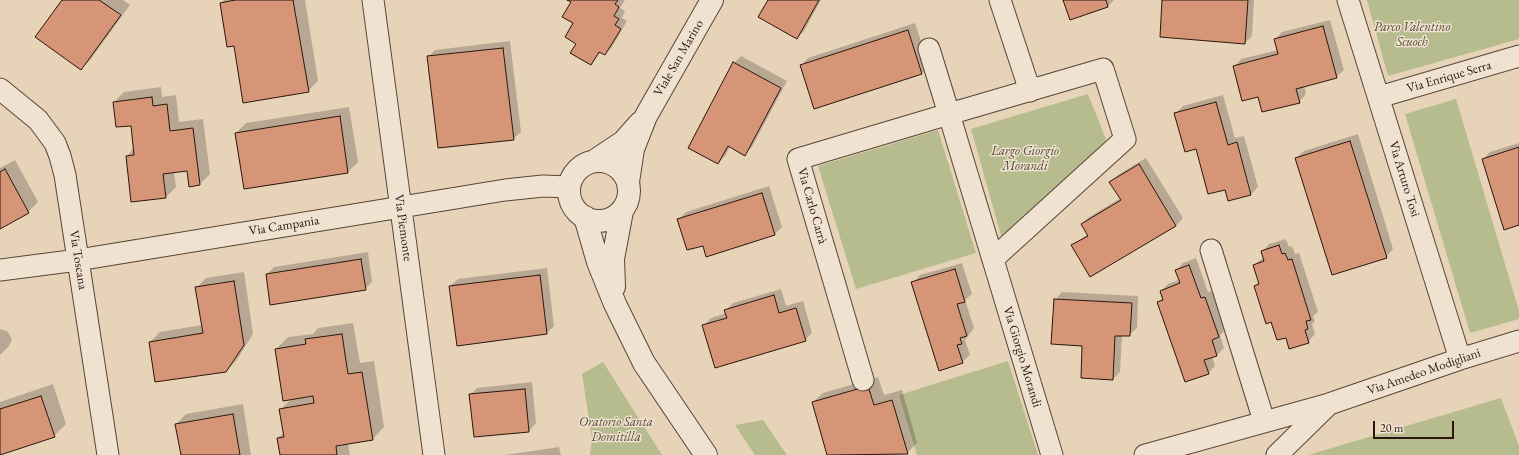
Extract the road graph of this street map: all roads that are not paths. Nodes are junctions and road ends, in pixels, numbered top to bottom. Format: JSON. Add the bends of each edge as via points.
{"nodes":[{"id":1,"x":373,"y":0,"type":"edge"},
{"id":2,"x":712,"y":0,"type":"edge"},
{"id":3,"x":1000,"y":0,"type":"edge"},
{"id":4,"x":1348,"y":0,"type":"edge"},
{"id":5,"x":928,"y":49,"type":"dead end"},
{"id":6,"x":1519,"y":56,"type":"edge"},
{"id":7,"x":0,"y":88,"type":"edge"},
{"id":8,"x":1030,"y":91,"type":"junction"},
{"id":9,"x":1379,"y":97,"type":"junction"},
{"id":10,"x":949,"y":114,"type":"junction"},
{"id":11,"x":646,"y":116,"type":"junction"},
{"id":12,"x":596,"y":160,"type":"junction"},
{"id":13,"x":628,"y":182,"type":"junction"},
{"id":14,"x":569,"y":186,"type":"junction"},
{"id":15,"x":400,"y":207,"type":"junction"},
{"id":16,"x":622,"y":211,"type":"junction"},
{"id":17,"x":585,"y":218,"type":"junction"},
{"id":18,"x":1211,"y":250,"type":"dead end"},
{"id":19,"x":993,"y":259,"type":"junction"},
{"id":20,"x":78,"y":260,"type":"junction"},
{"id":21,"x":0,"y":270,"type":"edge"},
{"id":22,"x":615,"y":304,"type":"junction"},
{"id":23,"x":1519,"y":341,"type":"edge"},
{"id":24,"x":1460,"y":359,"type":"junction"},
{"id":25,"x":863,"y":380,"type":"dead end"},
{"id":26,"x":1329,"y":404,"type":"junction"},
{"id":27,"x":1264,"y":422,"type":"junction"},
{"id":28,"x":1197,"y":448,"type":"edge"},
{"id":29,"x":108,"y":455,"type":"edge"},
{"id":30,"x":434,"y":455,"type":"edge"},
{"id":31,"x":706,"y":455,"type":"edge"},
{"id":32,"x":1052,"y":455,"type":"edge"},
{"id":33,"x":1145,"y":455,"type":"edge"},
{"id":34,"x":1277,"y":455,"type":"edge"}],
"edges":[{"from":1,"to":15,"type":"street","name":"Via Piemonte"},
{"from":2,"to":11,"type":"street","name":"Viale San Marino"},
{"from":3,"to":8,"type":"street"},
{"from":4,"to":9,"type":"street","name":"Via Arturo Tosi"},
{"from":5,"to":10,"type":"street"},
{"from":6,"to":9,"type":"street","name":"Via Enrique Serra"},
{"from":7,"to":20,"type":"street","name":"Via Toscana","via":[[38,120],[55,143],[65,175]]},
{"from":8,"to":10,"type":"street"},
{"from":8,"to":19,"type":"street","via":[[1103,69],[1125,139]]},
{"from":9,"to":24,"type":"street","name":"Via Arturo Tosi"},
{"from":10,"to":19,"type":"street"},
{"from":10,"to":25,"type":"street","name":"Via Carlo Carrà","via":[[798,159]]},
{"from":11,"to":12,"type":"street","name":"Viale San Marino","via":[[623,142]]},
{"from":11,"to":13,"type":"street","name":"Viale San Marino","via":[[633,149]]},
{"from":12,"to":13,"type":"street","via":[[616,165]]},
{"from":12,"to":14,"type":"street","via":[[578,169]]},
{"from":13,"to":16,"type":"street","via":[[627,202]]},
{"from":14,"to":15,"type":"street","name":"Via Campania","via":[[518,188]]},
{"from":14,"to":17,"type":"street","via":[[572,205]]},
{"from":15,"to":20,"type":"street","name":"Via Campania"},
{"from":15,"to":30,"type":"street","name":"Via Piemonte"},
{"from":16,"to":17,"type":"street","via":[[605,220]]},
{"from":16,"to":22,"type":"street","via":[[613,259]]},
{"from":17,"to":22,"type":"street","via":[[598,262]]},
{"from":18,"to":27,"type":"street"},
{"from":19,"to":32,"type":"street","name":"Via Giorgio Morandi"},
{"from":20,"to":21,"type":"street","name":"Via Campania"},
{"from":20,"to":29,"type":"street","name":"Via Toscana"},
{"from":22,"to":31,"type":"street","via":[[648,369]]},
{"from":23,"to":24,"type":"street","name":"Via Amedeo Modigliani"},
{"from":24,"to":26,"type":"street","name":"Via Amedeo Modigliani"},
{"from":26,"to":27,"type":"street","name":"Via Amedeo Modigliani"},
{"from":26,"to":34,"type":"street"},
{"from":27,"to":28,"type":"street","name":"Via Amedeo Modigliani"},
{"from":28,"to":33,"type":"street","name":"Via Amedeo Modigliani"}]}
